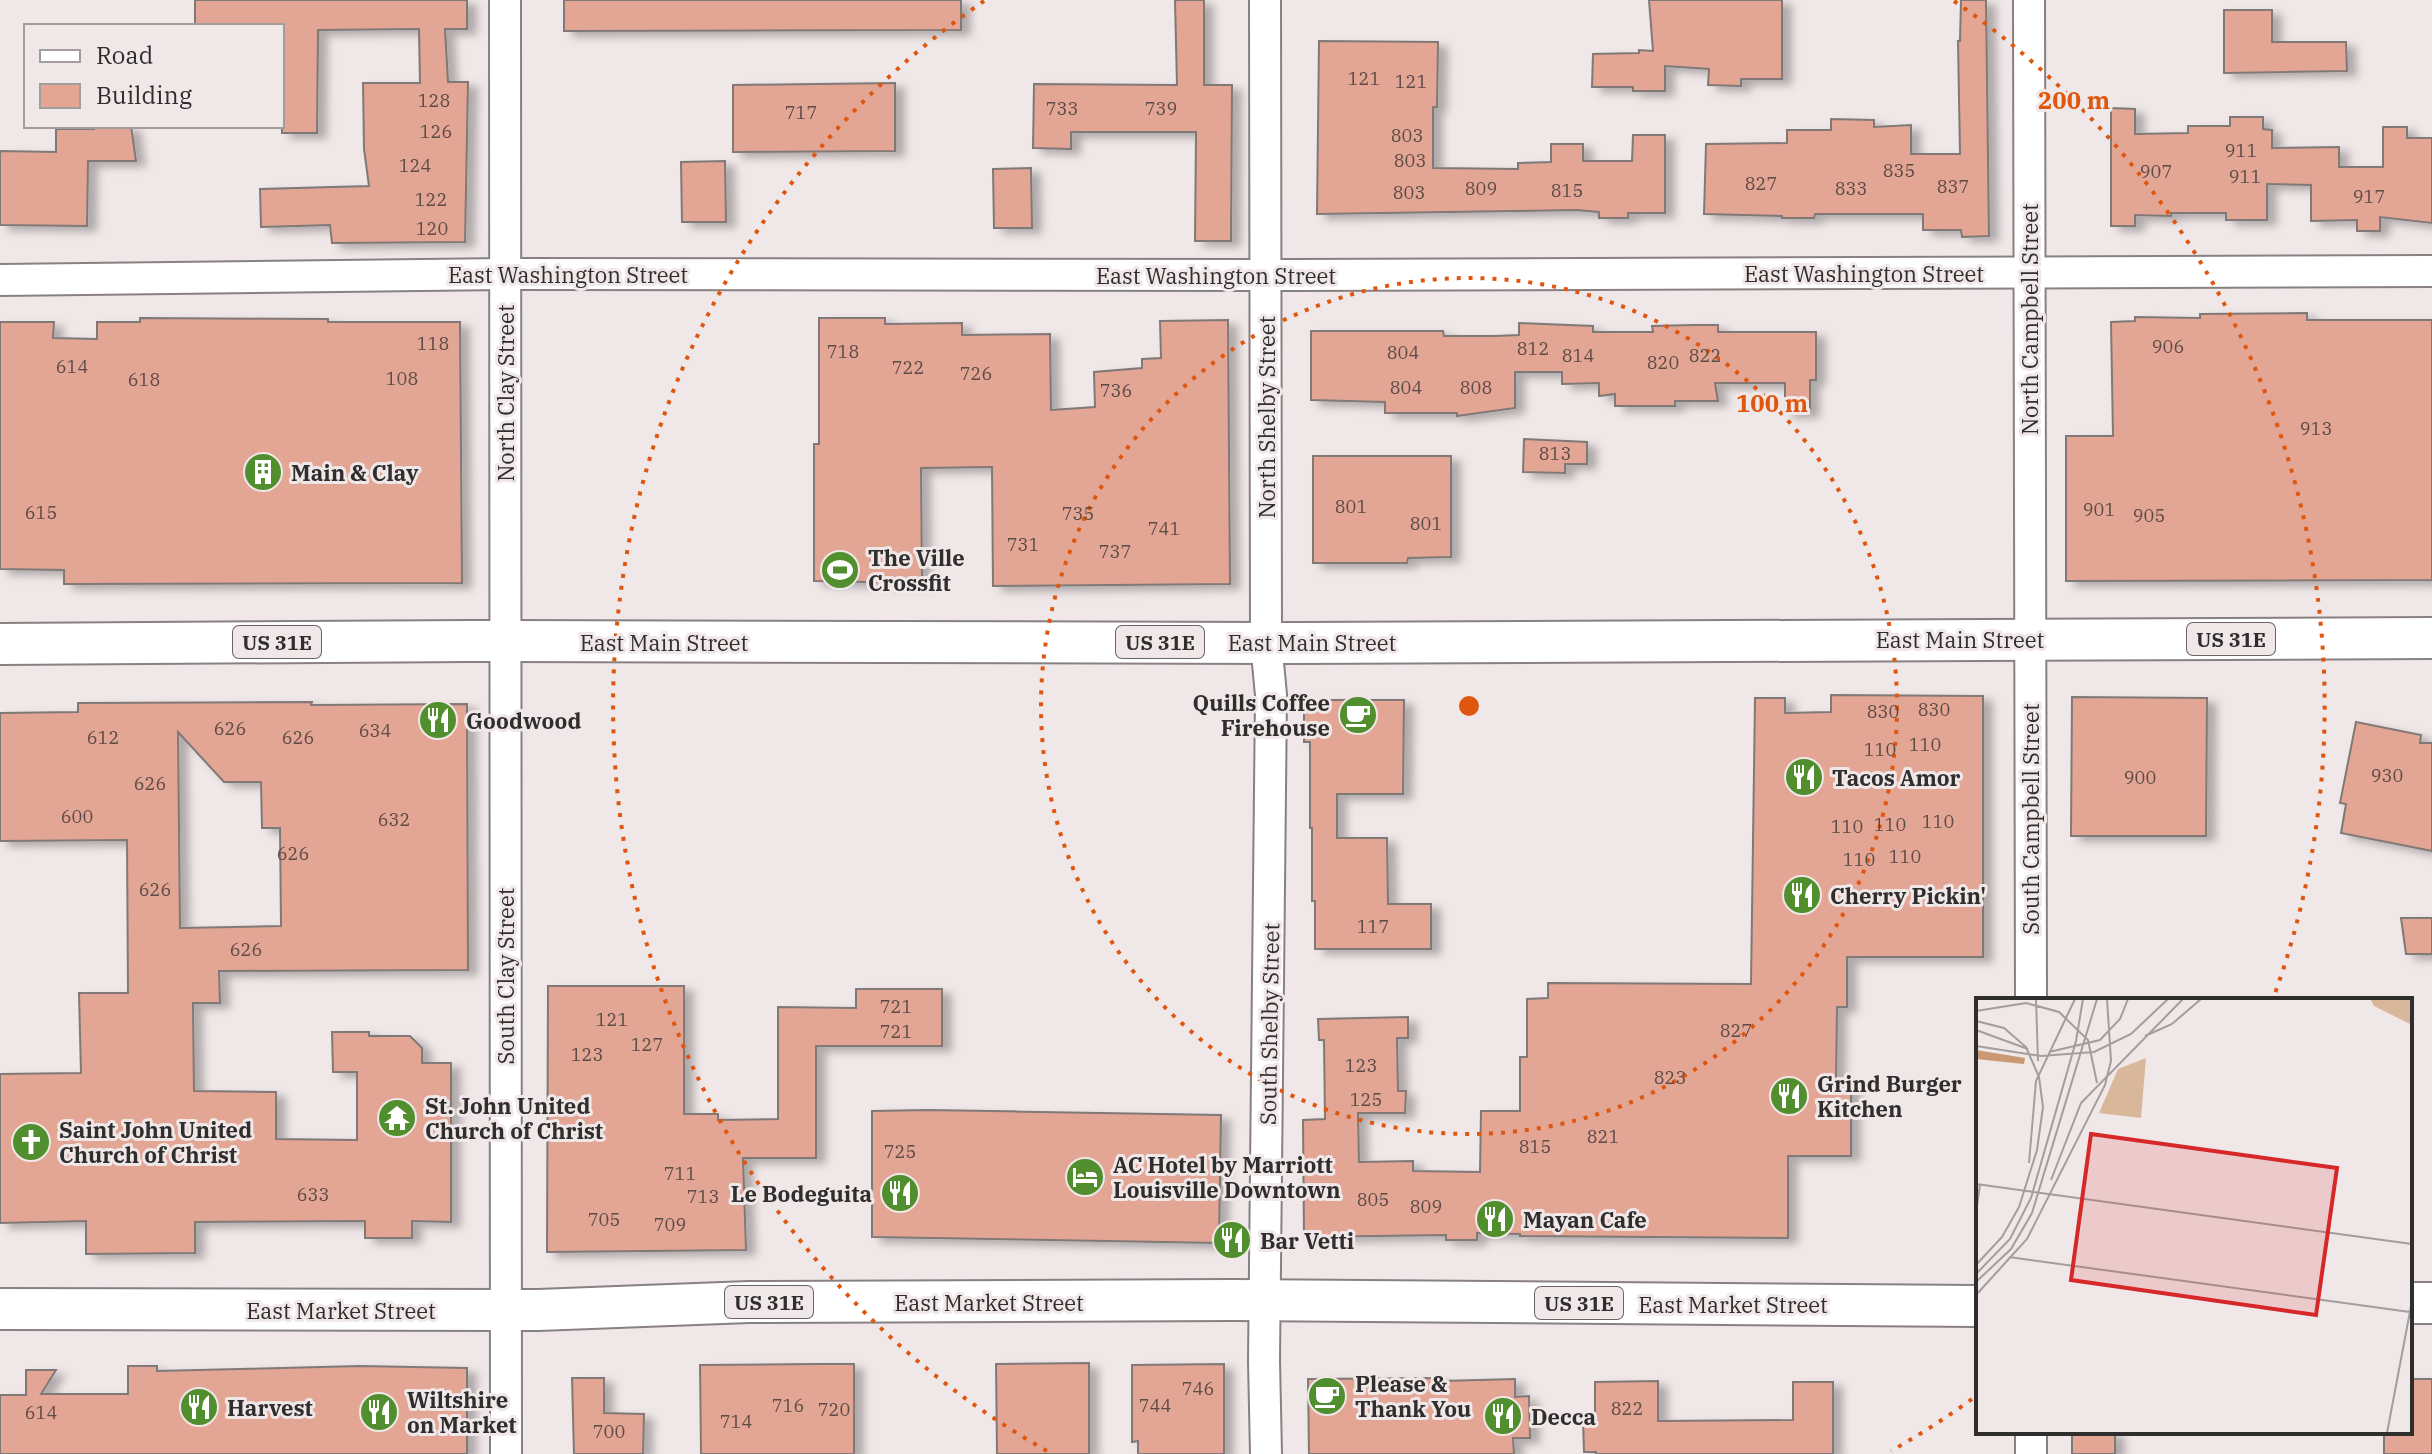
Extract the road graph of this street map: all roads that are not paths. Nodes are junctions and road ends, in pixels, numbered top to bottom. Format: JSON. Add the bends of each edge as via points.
{"nodes":[{"id":1,"x":505,"y":0,"type":"edge"},
{"id":2,"x":1265,"y":0,"type":"edge"},
{"id":3,"x":2029,"y":0,"type":"edge"},
{"id":4,"x":2432,"y":271,"type":"edge"},
{"id":5,"x":2029,"y":273,"type":"junction"},
{"id":6,"x":505,"y":274,"type":"junction"},
{"id":7,"x":1266,"y":275,"type":"junction"},
{"id":8,"x":0,"y":280,"type":"edge"},
{"id":9,"x":2432,"y":638,"type":"edge"},
{"id":10,"x":2031,"y":639,"type":"junction"},
{"id":11,"x":504,"y":641,"type":"junction"},
{"id":12,"x":1266,"y":642,"type":"junction"},
{"id":13,"x":0,"y":644,"type":"edge"},
{"id":14,"x":2031,"y":998,"type":"edge"},
{"id":15,"x":1265,"y":1301,"type":"junction"},
{"id":16,"x":1976,"y":1306,"type":"edge"},
{"id":17,"x":0,"y":1309,"type":"edge"},
{"id":18,"x":506,"y":1309,"type":"junction"},
{"id":19,"x":506,"y":1454,"type":"edge"},
{"id":20,"x":1266,"y":1454,"type":"edge"}],
"edges":[{"from":1,"to":6,"type":"street","name":"North Clay Street"},
{"from":2,"to":7,"type":"street","name":"North Shelby Street"},
{"from":3,"to":5,"type":"street","name":"North Campbell Street"},
{"from":4,"to":5,"type":"street","name":"East Washington Street"},
{"from":5,"to":7,"type":"street","name":"East Washington Street"},
{"from":5,"to":10,"type":"street","name":"North Campbell Street"},
{"from":6,"to":7,"type":"street","name":"East Washington Street"},
{"from":6,"to":8,"type":"street","name":"East Washington Street"},
{"from":6,"to":11,"type":"street","name":"North Clay Street"},
{"from":7,"to":12,"type":"street","name":"North Shelby Street"},
{"from":9,"to":10,"type":"main road","name":"East Main Street","number":"US 31E"},
{"from":10,"to":12,"type":"main road","name":"East Main Street","number":"US 31E"},
{"from":10,"to":14,"type":"street","name":"South Campbell Street"},
{"from":11,"to":12,"type":"main road","name":"East Main Street","number":"US 31E"},
{"from":11,"to":13,"type":"main road","name":"East Main Street","number":"US 31E"},
{"from":11,"to":18,"type":"street","name":"South Clay Street"},
{"from":12,"to":15,"type":"street","name":"South Shelby Street","via":[[1271,709]]},
{"from":15,"to":16,"type":"main road","name":"East Market Street","number":"US 31E"},
{"from":15,"to":18,"type":"main road","name":"East Market Street","number":"US 31E","via":[[749,1302]]},
{"from":15,"to":20,"type":"street","name":"South Shelby Street"},
{"from":17,"to":18,"type":"main road","name":"East Market Street","number":"US 31E"},
{"from":18,"to":19,"type":"street","name":"South Clay Street"}]}
